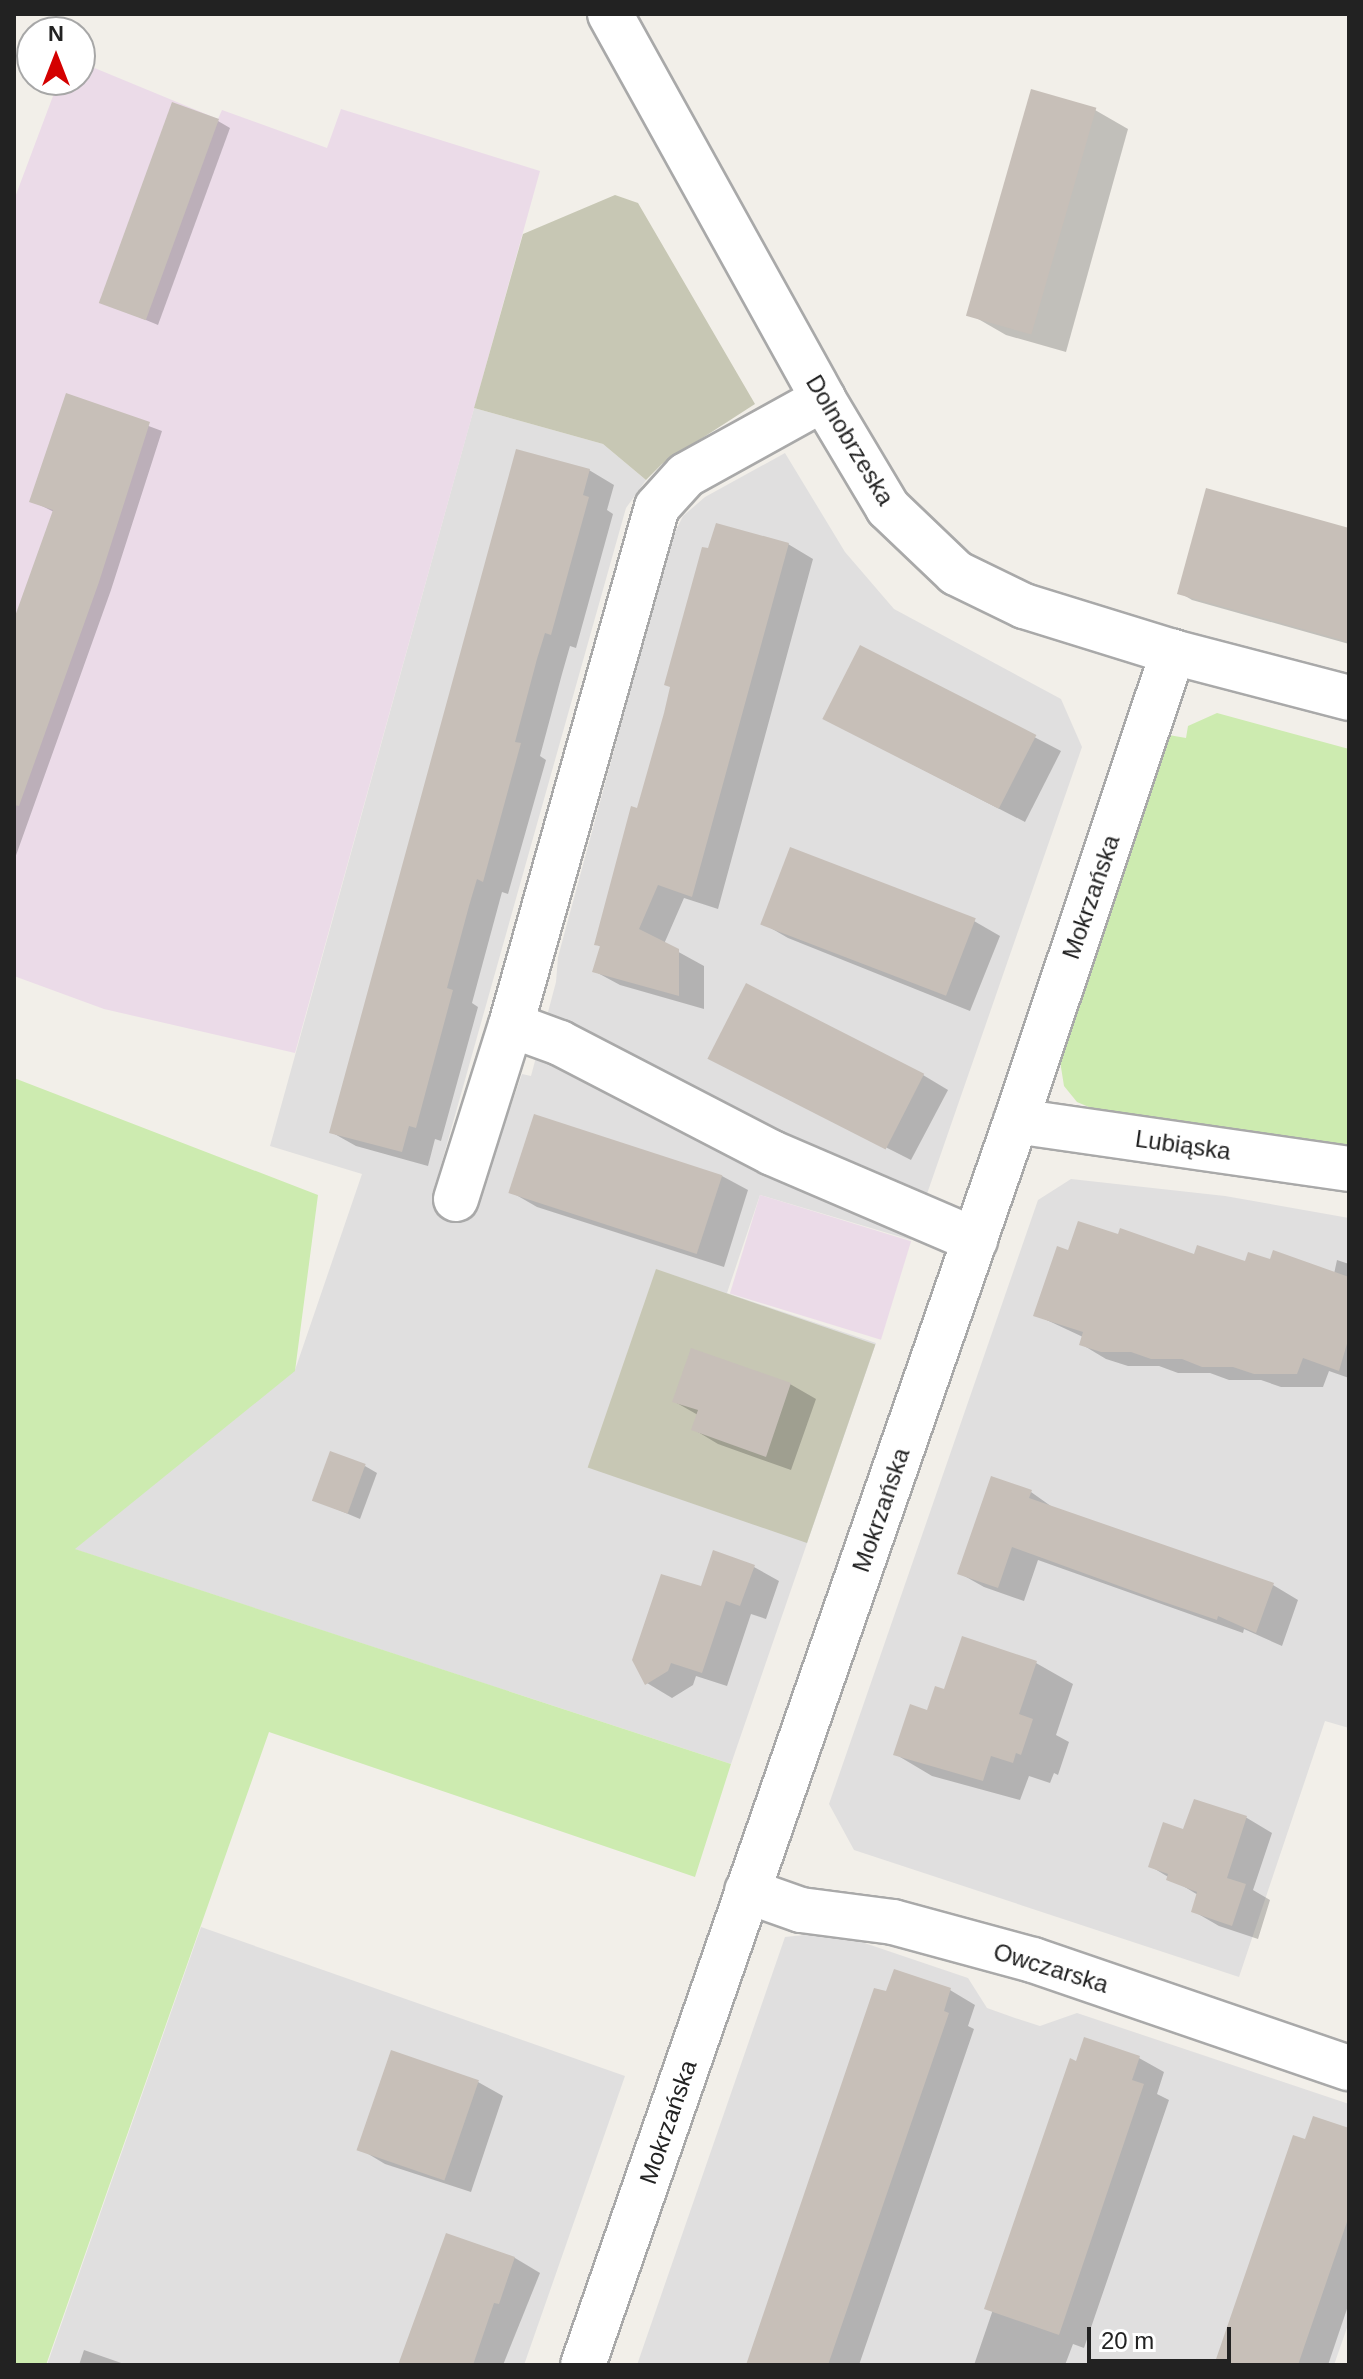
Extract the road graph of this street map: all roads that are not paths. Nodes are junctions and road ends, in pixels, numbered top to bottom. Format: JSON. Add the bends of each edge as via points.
{"nodes":[{"id":1,"x":610,"y":14,"type":"edge"},
{"id":2,"x":823,"y":399,"type":"junction"},
{"id":3,"x":1173,"y":652,"type":"junction"},
{"id":4,"x":1349,"y":698,"type":"edge"},
{"id":5,"x":511,"y":1025,"type":"junction"},
{"id":6,"x":1016,"y":1121,"type":"junction"},
{"id":7,"x":1349,"y":1169,"type":"edge"},
{"id":8,"x":456,"y":1199,"type":"dead end"},
{"id":9,"x":975,"y":1240,"type":"junction"},
{"id":10,"x":747,"y":1891,"type":"junction"},
{"id":11,"x":1349,"y":2068,"type":"edge"},
{"id":12,"x":583,"y":2365,"type":"edge"}],
"edges":[{"from":1,"to":2,"type":"street","name":"Dolnobrzeska"},
{"from":2,"to":3,"type":"street","name":"Dolnobrzeska","via":[[888,508],[956,573],[1024,606]]},
{"from":2,"to":5,"type":"street","via":[[686,475],[657,507]]},
{"from":3,"to":4,"type":"street","name":"Dolnobrzeska"},
{"from":3,"to":6,"type":"street","name":"Mokrzańska"},
{"from":5,"to":8,"type":"street"},
{"from":5,"to":9,"type":"street","via":[[560,1043],[772,1153]]},
{"from":6,"to":7,"type":"street","name":"Lubiąska"},
{"from":6,"to":9,"type":"street","name":"Mokrzańska"},
{"from":9,"to":10,"type":"street","name":"Mokrzańska"},
{"from":10,"to":11,"type":"street","name":"Owczarska","via":[[801,1910],[893,1922],[1033,1960]]},
{"from":10,"to":12,"type":"street","name":"Mokrzańska"}]}
